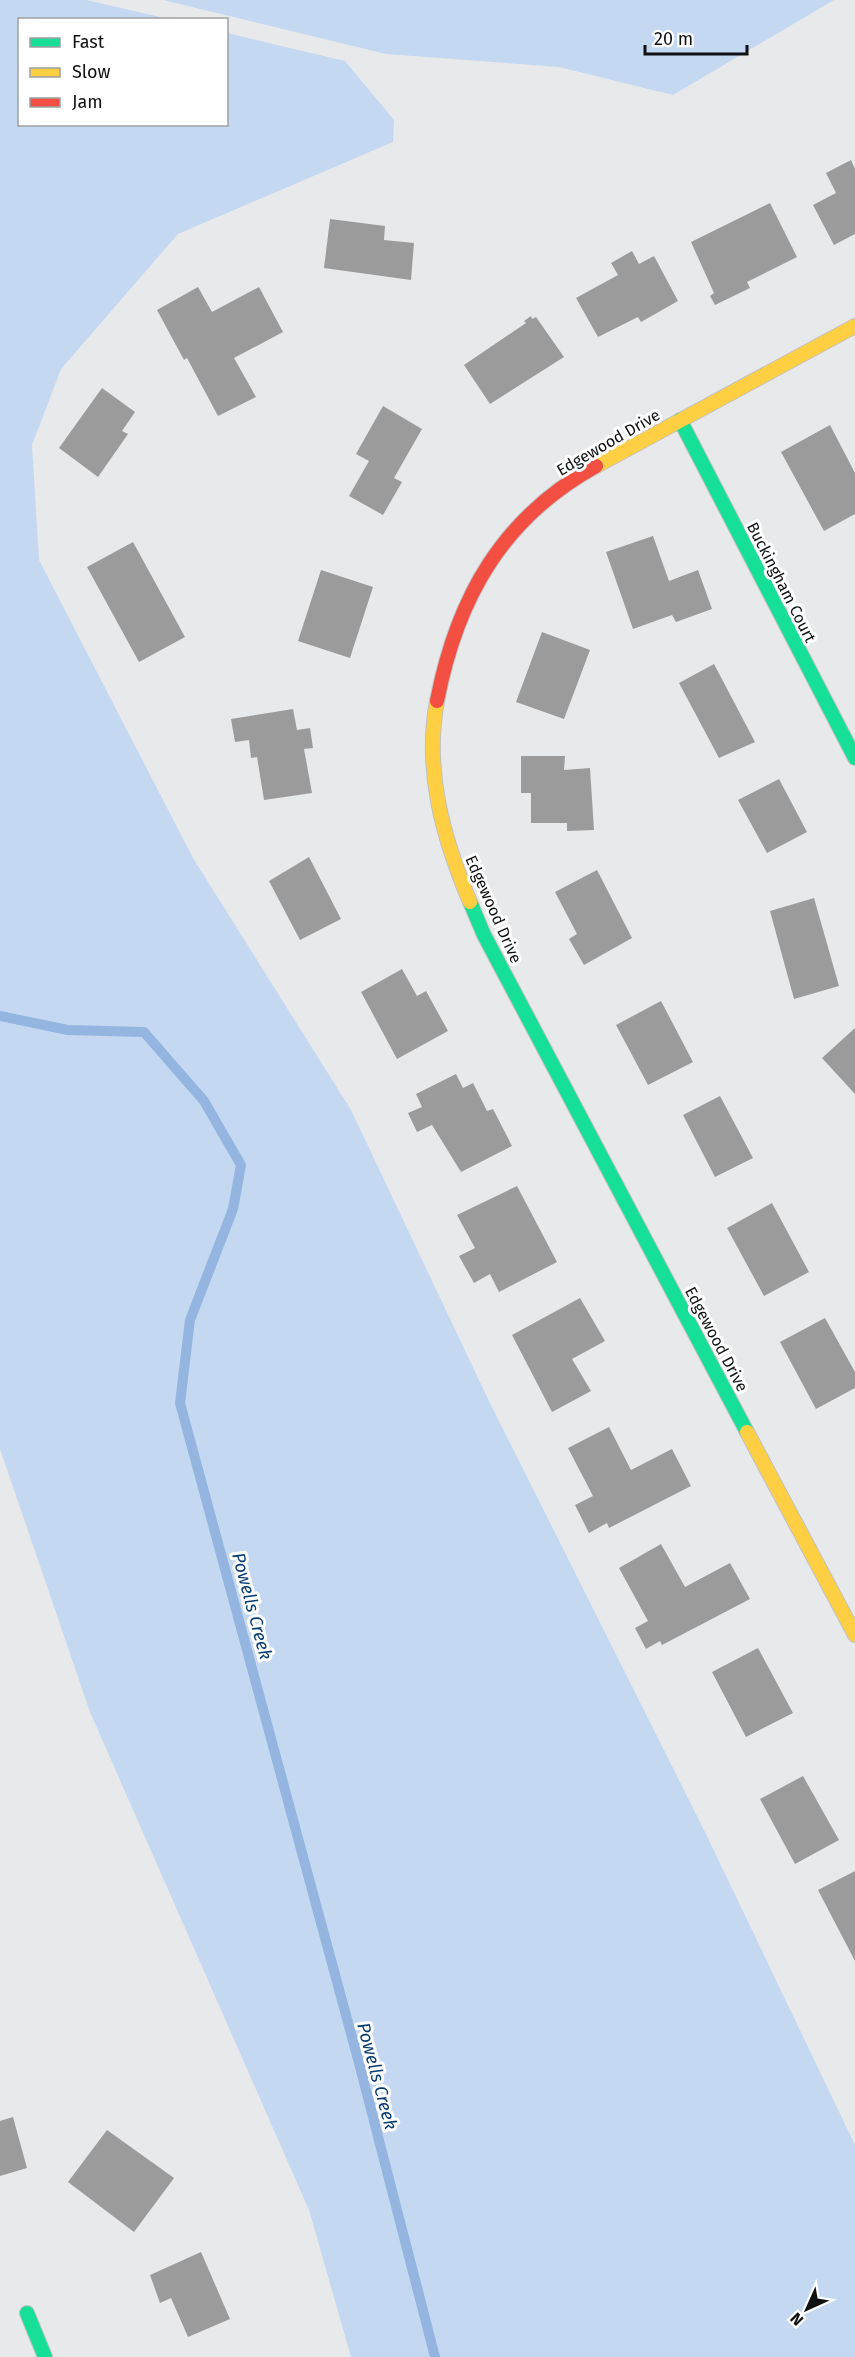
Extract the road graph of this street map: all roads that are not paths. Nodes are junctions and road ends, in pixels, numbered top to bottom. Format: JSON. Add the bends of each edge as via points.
{"nodes":[{"id":1,"x":855,"y":326,"type":"edge"},
{"id":2,"x":680,"y":420,"type":"junction"},
{"id":3,"x":855,"y":758,"type":"edge"},
{"id":4,"x":855,"y":1635,"type":"edge"},
{"id":5,"x":27,"y":2313,"type":"dead end"},
{"id":6,"x":45,"y":2357,"type":"edge"}],
"edges":[{"from":1,"to":2,"type":"street","name":"Edgewood Drive"},
{"from":2,"to":3,"type":"street","name":"Buckingham Court"},
{"from":2,"to":4,"type":"street","name":"Edgewood Drive","via":[[571,480],[533,509],[507,537],[473,587],[453,638],[435,712],[434,780],[440,818],[460,881],[484,935]]},
{"from":5,"to":6,"type":"street"}]}
